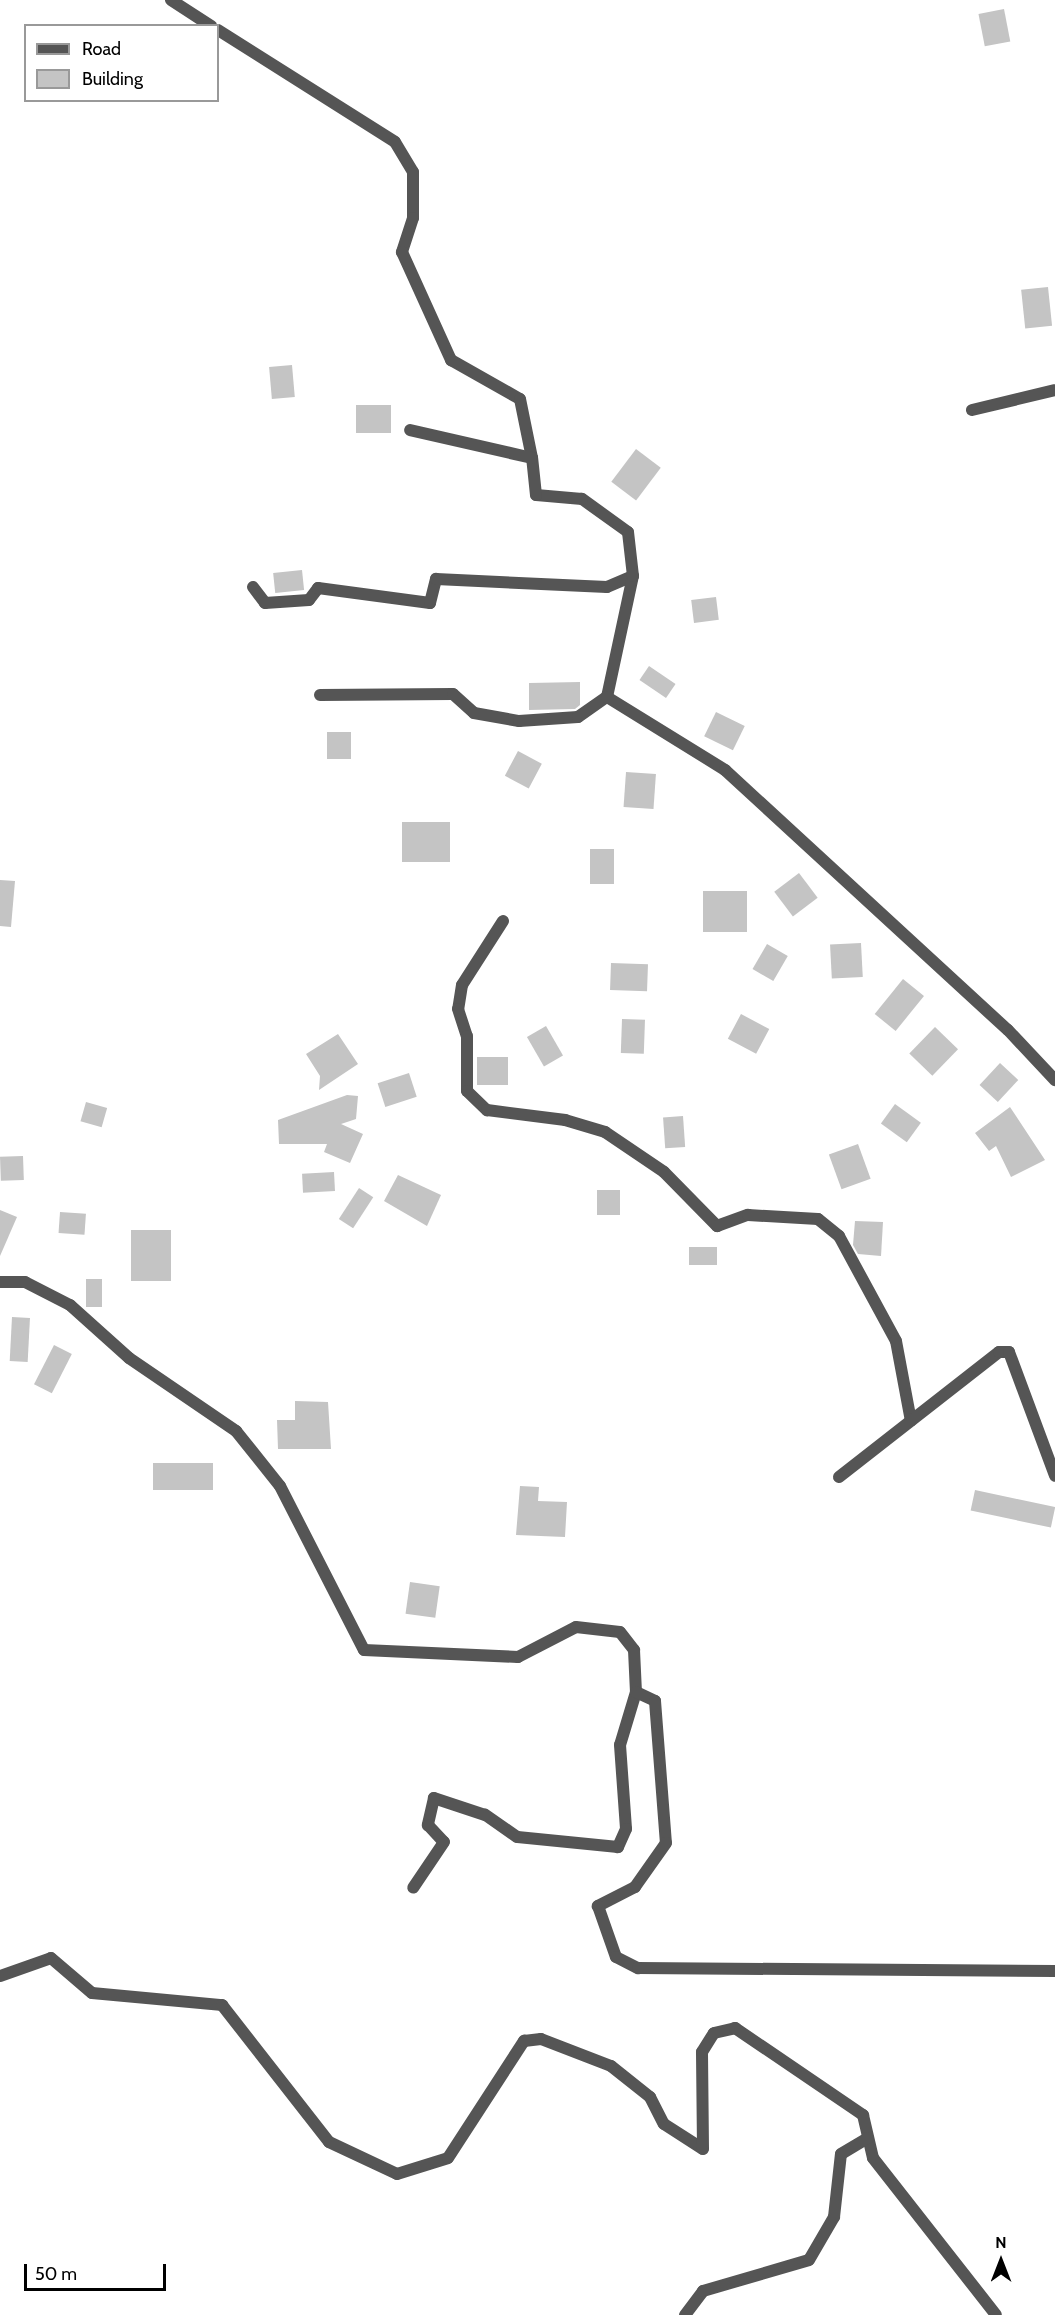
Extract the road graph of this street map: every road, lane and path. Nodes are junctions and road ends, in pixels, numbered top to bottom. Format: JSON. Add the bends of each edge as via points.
{"nodes":[{"id":1,"x":171,"y":0,"type":"edge"},
{"id":2,"x":208,"y":24,"type":"edge"},
{"id":3,"x":219,"y":31,"type":"edge"},
{"id":4,"x":1055,"y":390,"type":"edge"},
{"id":5,"x":972,"y":410,"type":"dead end"},
{"id":6,"x":410,"y":430,"type":"dead end"},
{"id":7,"x":532,"y":458,"type":"junction"},
{"id":8,"x":633,"y":576,"type":"junction"},
{"id":9,"x":253,"y":586,"type":"dead end"},
{"id":10,"x":320,"y":695,"type":"dead end"},
{"id":11,"x":607,"y":697,"type":"junction"},
{"id":12,"x":503,"y":921,"type":"dead end"},
{"id":13,"x":1055,"y":1080,"type":"edge"},
{"id":14,"x":0,"y":1282,"type":"edge"},
{"id":15,"x":911,"y":1421,"type":"junction"},
{"id":16,"x":1055,"y":1476,"type":"edge"},
{"id":17,"x":839,"y":1477,"type":"dead end"},
{"id":18,"x":636,"y":1692,"type":"junction"},
{"id":19,"x":413,"y":1888,"type":"dead end"},
{"id":20,"x":1055,"y":1971,"type":"edge"},
{"id":21,"x":0,"y":1976,"type":"edge"},
{"id":22,"x":868,"y":2138,"type":"junction"},
{"id":23,"x":685,"y":2315,"type":"edge"},
{"id":24,"x":996,"y":2315,"type":"edge"}],
"edges":[{"from":1,"to":2,"type":"street"},
{"from":3,"to":7,"type":"street","via":[[395,142],[413,172],[413,218],[402,252],[451,360],[520,399]]},
{"from":4,"to":5,"type":"street"},
{"from":6,"to":7,"type":"street"},
{"from":7,"to":8,"type":"street","via":[[536,495],[582,499],[628,532]]},
{"from":8,"to":9,"type":"street","via":[[607,587],[435,579],[430,603],[318,588],[309,600],[265,603]]},
{"from":8,"to":11,"type":"street"},
{"from":10,"to":11,"type":"street","via":[[453,694],[474,713],[519,721],[578,717]]},
{"from":11,"to":13,"type":"street","via":[[725,770],[1008,1030]]},
{"from":12,"to":15,"type":"street","via":[[462,985],[458,1009],[466,1036],[468,1091],[488,1110],[565,1120],[605,1132],[664,1173],[717,1226],[748,1215],[818,1219],[839,1236],[896,1341]]},
{"from":14,"to":18,"type":"street","via":[[25,1282],[70,1305],[129,1358],[236,1431],[280,1486],[364,1650],[519,1657],[576,1627],[602,1627],[620,1632],[634,1650]]},
{"from":15,"to":16,"type":"street","via":[[999,1352],[1010,1352]]},
{"from":15,"to":17,"type":"street"},
{"from":18,"to":19,"type":"street","via":[[620,1745],[626,1829],[618,1847],[517,1837],[485,1815],[434,1798],[428,1824],[444,1842]]},
{"from":18,"to":20,"type":"street","via":[[655,1701],[666,1843],[635,1887],[598,1906],[616,1957],[638,1968]]},
{"from":21,"to":22,"type":"street","via":[[51,1958],[92,1993],[222,2005],[329,2142],[397,2174],[448,2158],[524,2041],[541,2039],[611,2066],[650,2097],[664,2124],[703,2149],[702,2052],[714,2033],[735,2028],[863,2115]]},
{"from":22,"to":23,"type":"street","via":[[841,2154],[834,2217],[809,2260],[704,2291]]},
{"from":22,"to":24,"type":"street","via":[[873,2158]]}]}
